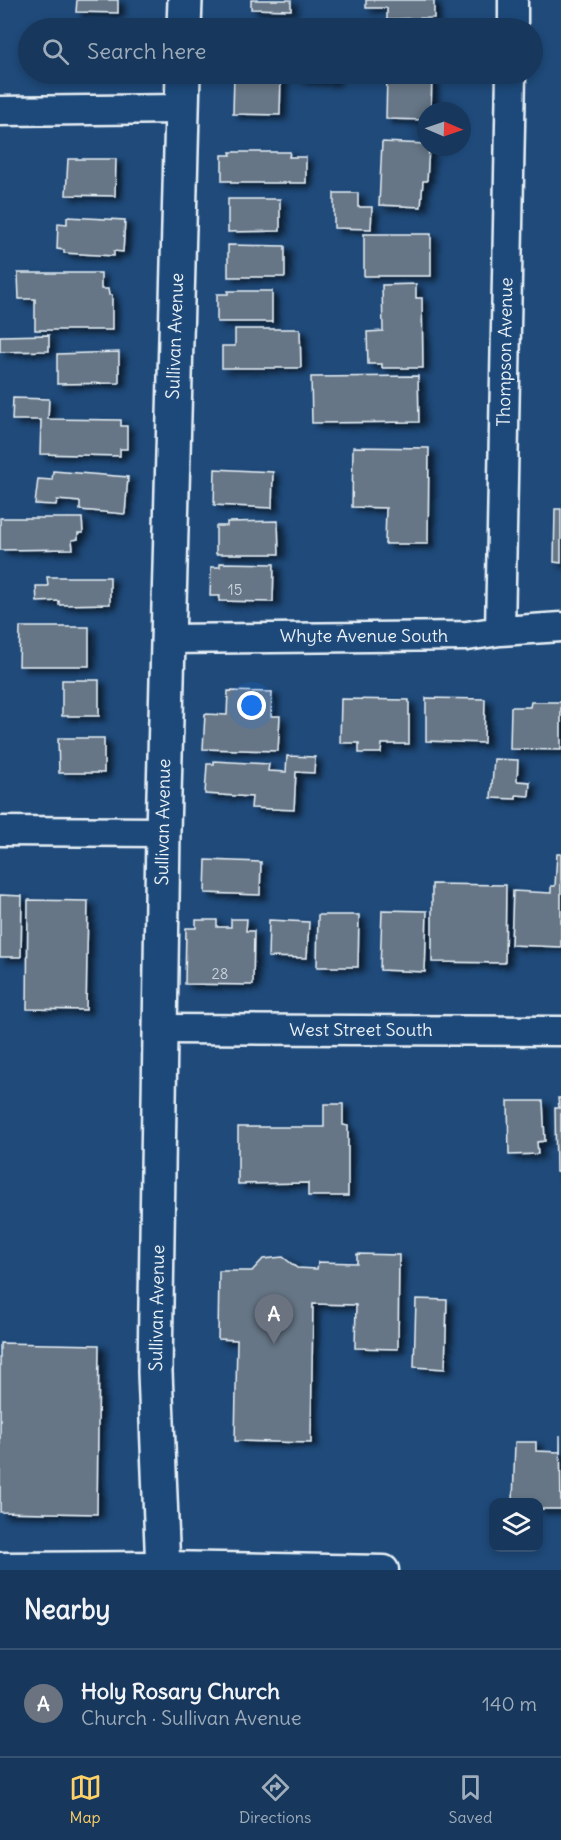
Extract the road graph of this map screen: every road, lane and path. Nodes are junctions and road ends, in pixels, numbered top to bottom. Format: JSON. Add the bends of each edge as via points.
{"nodes":[{"id":1,"x":185,"y":0,"type":"edge"},
{"id":2,"x":513,"y":0,"type":"edge"},
{"id":3,"x":184,"y":18,"type":"edge"},
{"id":4,"x":513,"y":18,"type":"edge"},
{"id":5,"x":183,"y":84,"type":"edge"},
{"id":6,"x":512,"y":84,"type":"edge"},
{"id":7,"x":182,"y":109,"type":"junction"},
{"id":8,"x":0,"y":111,"type":"edge"},
{"id":9,"x":561,"y":627,"type":"edge"},
{"id":10,"x":500,"y":631,"type":"junction"},
{"id":11,"x":167,"y":639,"type":"junction"},
{"id":12,"x":0,"y":831,"type":"edge"},
{"id":13,"x":162,"y":832,"type":"junction"},
{"id":14,"x":161,"y":1029,"type":"junction"},
{"id":15,"x":561,"y":1031,"type":"edge"},
{"id":16,"x":0,"y":1566,"type":"edge"},
{"id":17,"x":163,"y":1568,"type":"edge"},
{"id":18,"x":384,"y":1570,"type":"edge"}],
"edges":[{"from":1,"to":3,"type":"street"},
{"from":2,"to":4,"type":"street"},
{"from":5,"to":7,"type":"street","name":"Sullivan Avenue"},
{"from":6,"to":10,"type":"street","name":"Thompson Avenue"},
{"from":7,"to":8,"type":"street"},
{"from":7,"to":11,"type":"street","name":"Sullivan Avenue"},
{"from":9,"to":10,"type":"street","name":"Whyte Avenue South"},
{"from":10,"to":11,"type":"street","name":"Whyte Avenue South","via":[[467,636]]},
{"from":11,"to":13,"type":"street","name":"Sullivan Avenue"},
{"from":12,"to":13,"type":"street"},
{"from":13,"to":14,"type":"street","name":"Sullivan Avenue"},
{"from":14,"to":15,"type":"street","name":"West Street South"},
{"from":14,"to":17,"type":"street","name":"Sullivan Avenue","via":[[156,1372]]},
{"from":16,"to":17,"type":"street"},
{"from":17,"to":18,"type":"street"}]}
